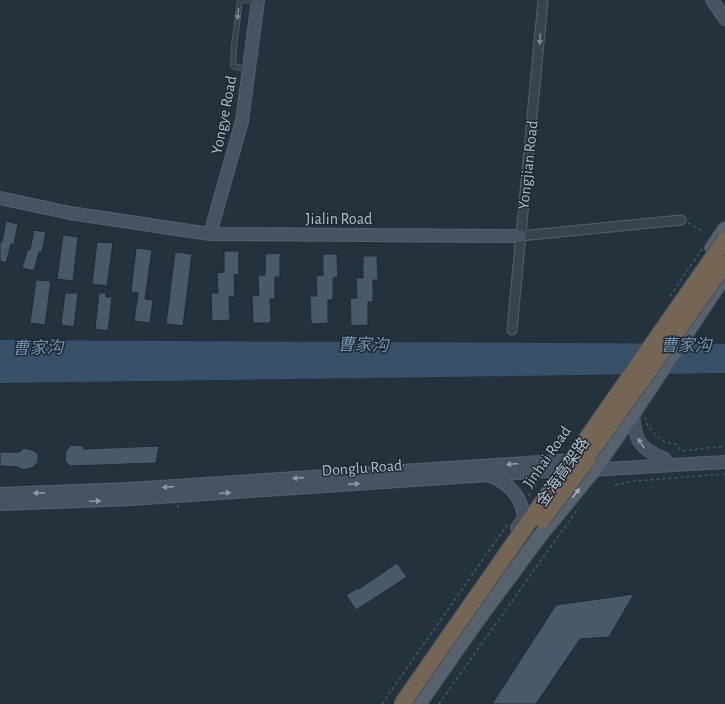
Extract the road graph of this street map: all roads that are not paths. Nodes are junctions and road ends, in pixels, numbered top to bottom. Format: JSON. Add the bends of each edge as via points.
{"nodes":[{"id":1,"x":258,"y":0,"type":"edge"},
{"id":2,"x":543,"y":0,"type":"edge"},
{"id":3,"x":712,"y":0,"type":"edge"},
{"id":4,"x":725,"y":19,"type":"edge"},
{"id":5,"x":249,"y":71,"type":"junction"},
{"id":6,"x":0,"y":198,"type":"edge"},
{"id":7,"x":681,"y":220,"type":"road end"},
{"id":8,"x":725,"y":229,"type":"edge"},
{"id":9,"x":210,"y":234,"type":"junction"},
{"id":10,"x":520,"y":236,"type":"junction"},
{"id":11,"x":725,"y":240,"type":"edge"},
{"id":12,"x":725,"y":264,"type":"edge"},
{"id":13,"x":725,"y":270,"type":"edge"},
{"id":14,"x":725,"y":275,"type":"edge"},
{"id":15,"x":512,"y":330,"type":"dead end"},
{"id":16,"x":638,"y":414,"type":"junction"},
{"id":17,"x":725,"y":456,"type":"edge"},
{"id":18,"x":665,"y":459,"type":"junction"},
{"id":19,"x":725,"y":462,"type":"edge"},
{"id":20,"x":597,"y":466,"type":"junction"},
{"id":21,"x":555,"y":471,"type":"junction"},
{"id":22,"x":488,"y":475,"type":"junction"},
{"id":23,"x":0,"y":494,"type":"edge"},
{"id":24,"x":0,"y":504,"type":"edge"},
{"id":25,"x":516,"y":532,"type":"junction"},
{"id":26,"x":397,"y":704,"type":"edge"},
{"id":27,"x":402,"y":704,"type":"edge"},
{"id":28,"x":411,"y":704,"type":"edge"},
{"id":29,"x":419,"y":704,"type":"edge"}],
"edges":[{"from":1,"to":5,"type":"main road","name":"Yongye Road"},
{"from":1,"to":5,"type":"lane","one_way":true,"via":[[240,0],[234,46],[233,66]]},
{"from":2,"to":10,"type":"street","name":"Yongjian Road","one_way":true},
{"from":3,"to":4,"type":"main road"},
{"from":5,"to":9,"type":"main road","name":"Yongye Road","via":[[239,134]]},
{"from":6,"to":9,"type":"main road","name":"Jialin Road","via":[[70,213]]},
{"from":7,"to":10,"type":"street","name":"Jialin Road"},
{"from":8,"to":21,"type":"main road","name":"Jinhai Road"},
{"from":9,"to":10,"type":"main road","name":"Jialin Road"},
{"from":10,"to":15,"type":"street","name":"Yongjian Road"},
{"from":11,"to":27,"type":"highway","name":"金海高架路","bridge":true},
{"from":12,"to":25,"type":"highway","name":"金海高架路","bridge":true},
{"from":13,"to":25,"type":"highway","bridge":true,"via":[[671,350]]},
{"from":14,"to":16,"type":"main road","via":[[644,397]]},
{"from":18,"to":16,"type":"main road","one_way":true,"via":[[650,453],[638,439],[634,428]]},
{"from":16,"to":20,"type":"main road"},
{"from":17,"to":18,"type":"main road","name":"Donglu Road"},
{"from":18,"to":20,"type":"main road","name":"Donglu Road"},
{"from":19,"to":20,"type":"main road","name":"Donglu Road","via":[[613,468]]},
{"from":20,"to":21,"type":"main road","name":"Donglu Road"},
{"from":29,"to":20,"type":"main road","one_way":true,"via":[[480,616]]},
{"from":21,"to":22,"type":"main road","name":"Donglu Road"},
{"from":21,"to":23,"type":"main road","name":"Donglu Road","one_way":true},
{"from":21,"to":25,"type":"main road","name":"Jinhai Road"},
{"from":24,"to":22,"type":"main road","name":"Donglu Road","one_way":true,"via":[[130,499]]},
{"from":22,"to":25,"type":"main road","via":[[510,487],[518,498],[524,518]]},
{"from":25,"to":26,"type":"main road","name":"Jinhai Road"},
{"from":25,"to":28,"type":"highway","name":"金海高架路"}]}
